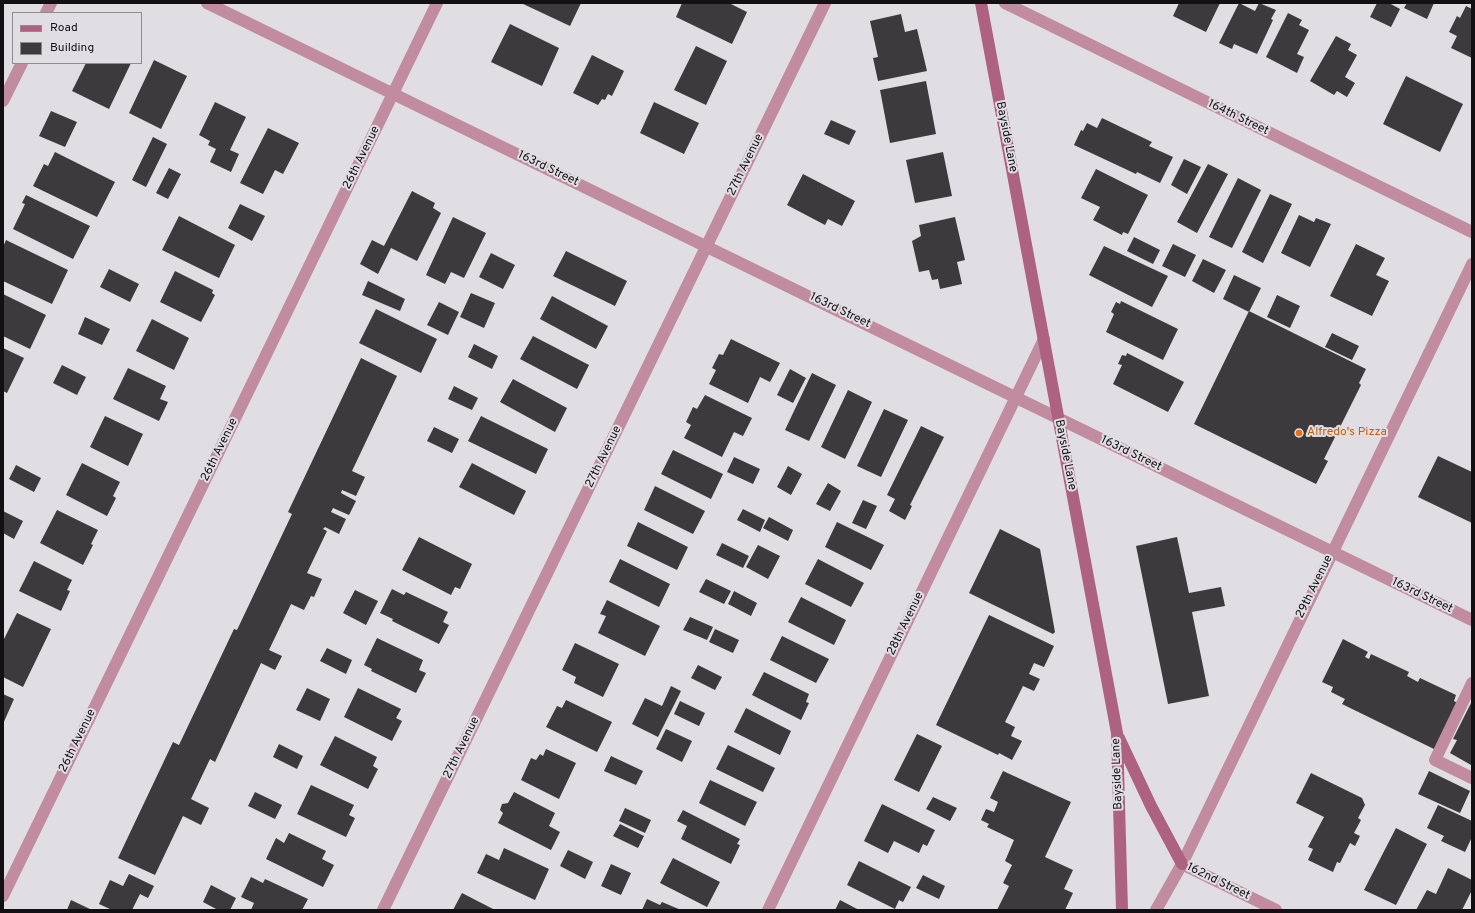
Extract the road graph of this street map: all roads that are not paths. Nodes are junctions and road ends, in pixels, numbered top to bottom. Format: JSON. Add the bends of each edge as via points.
{"nodes":[{"id":1,"x":51,"y":3,"type":"edge"},
{"id":2,"x":207,"y":3,"type":"edge"},
{"id":3,"x":437,"y":3,"type":"edge"},
{"id":4,"x":825,"y":3,"type":"edge"},
{"id":5,"x":981,"y":3,"type":"edge"},
{"id":6,"x":1004,"y":3,"type":"edge"},
{"id":7,"x":46,"y":12,"type":"edge"},
{"id":8,"x":22,"y":64,"type":"edge"},
{"id":9,"x":393,"y":93,"type":"junction"},
{"id":10,"x":3,"y":101,"type":"edge"},
{"id":11,"x":1472,"y":232,"type":"edge"},
{"id":12,"x":706,"y":246,"type":"junction"},
{"id":13,"x":1472,"y":264,"type":"edge"},
{"id":14,"x":1044,"y":339,"type":"junction"},
{"id":15,"x":1016,"y":397,"type":"junction"},
{"id":16,"x":1058,"y":418,"type":"junction"},
{"id":17,"x":1332,"y":552,"type":"junction"},
{"id":18,"x":1472,"y":620,"type":"edge"},
{"id":19,"x":1472,"y":683,"type":"edge"},
{"id":20,"x":1117,"y":733,"type":"junction"},
{"id":21,"x":1472,"y":778,"type":"edge"},
{"id":22,"x":1182,"y":864,"type":"junction"},
{"id":23,"x":3,"y":896,"type":"edge"},
{"id":24,"x":383,"y":910,"type":"edge"},
{"id":25,"x":768,"y":910,"type":"edge"},
{"id":26,"x":1122,"y":910,"type":"edge"},
{"id":27,"x":1156,"y":910,"type":"edge"},
{"id":28,"x":1276,"y":910,"type":"edge"}],
"edges":[{"from":1,"to":7,"type":"street"},
{"from":2,"to":9,"type":"street","name":"163rd Street"},
{"from":3,"to":9,"type":"street","name":"26th Avenue"},
{"from":4,"to":12,"type":"street","name":"27th Avenue"},
{"from":5,"to":14,"type":"street","name":"Bayside Lane"},
{"from":6,"to":11,"type":"street","name":"164th Street"},
{"from":8,"to":10,"type":"street"},
{"from":9,"to":12,"type":"street","name":"163rd Street"},
{"from":9,"to":23,"type":"street","name":"26th Avenue"},
{"from":12,"to":15,"type":"street","name":"163rd Street"},
{"from":12,"to":24,"type":"street","name":"27th Avenue"},
{"from":13,"to":17,"type":"street","name":"29th Avenue"},
{"from":14,"to":15,"type":"street","name":"28th Avenue"},
{"from":14,"to":16,"type":"street","name":"Bayside Lane"},
{"from":15,"to":16,"type":"street","name":"163rd Street"},
{"from":15,"to":25,"type":"street","name":"28th Avenue"},
{"from":16,"to":17,"type":"street","name":"163rd Street"},
{"from":16,"to":20,"type":"street","name":"Bayside Lane"},
{"from":17,"to":18,"type":"street","name":"163rd Street"},
{"from":17,"to":22,"type":"street","name":"29th Avenue"},
{"from":19,"to":21,"type":"street","via":[[1435,760]]},
{"from":20,"to":22,"type":"street"},
{"from":20,"to":26,"type":"street","name":"Bayside Lane"},
{"from":22,"to":27,"type":"street","name":"29th Avenue"},
{"from":22,"to":28,"type":"street","name":"162nd Street"}]}
